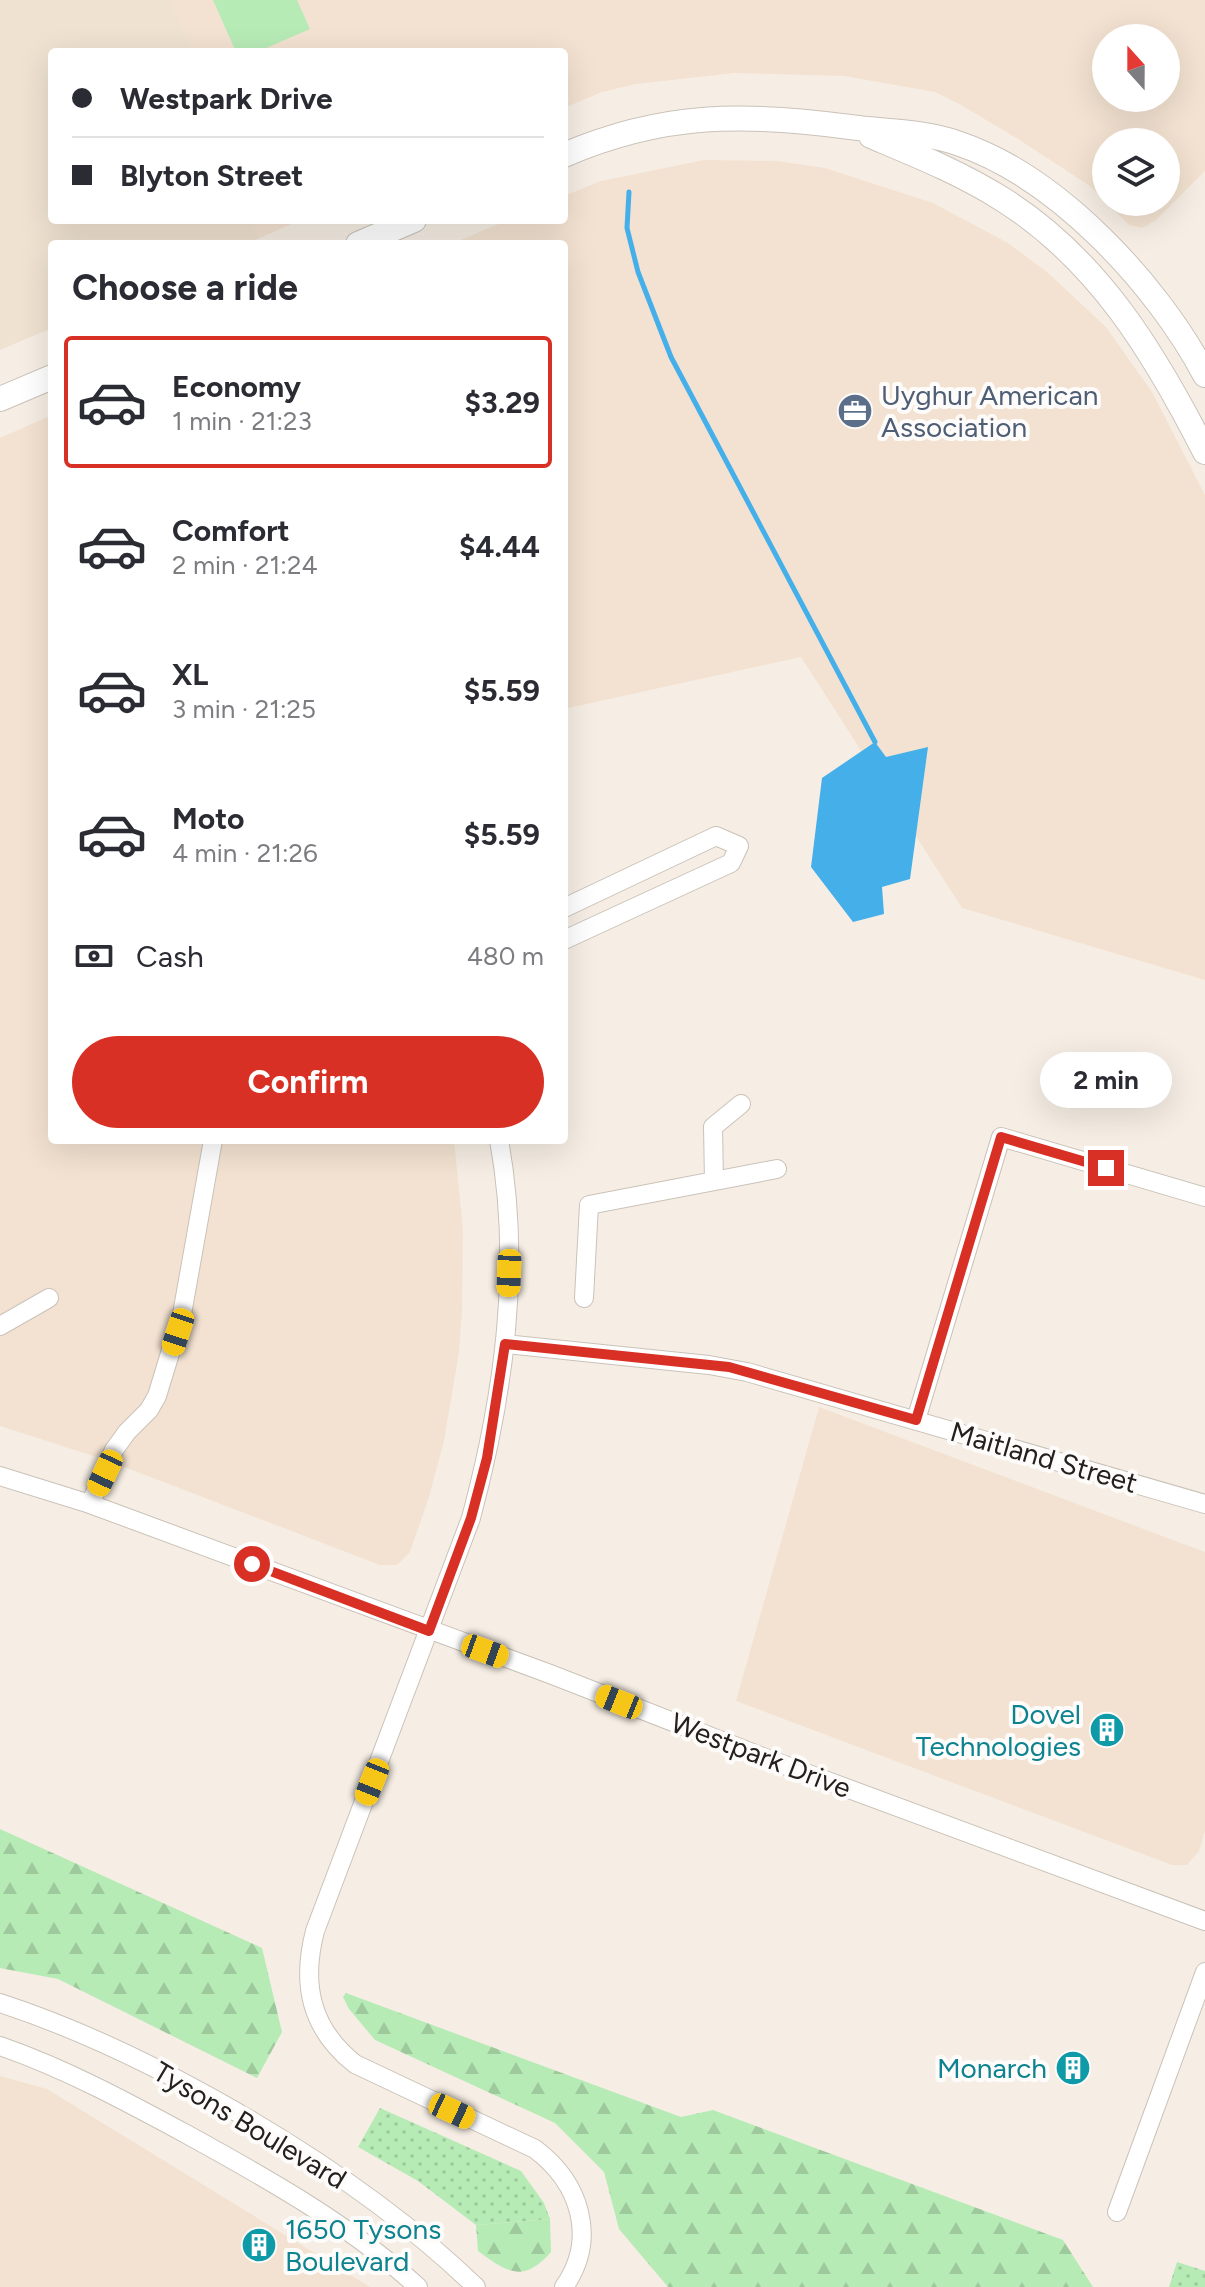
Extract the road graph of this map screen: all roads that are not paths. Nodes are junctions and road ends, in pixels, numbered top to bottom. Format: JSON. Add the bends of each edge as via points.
{"nodes":[{"id":1,"x":850,"y":127,"type":"junction"},
{"id":2,"x":568,"y":154,"type":"edge"},
{"id":3,"x":405,"y":224,"type":"edge"},
{"id":4,"x":367,"y":240,"type":"edge"},
{"id":5,"x":1205,"y":375,"type":"edge"},
{"id":6,"x":48,"y":379,"type":"edge"},
{"id":7,"x":0,"y":399,"type":"edge"},
{"id":8,"x":1205,"y":452,"type":"edge"},
{"id":9,"x":568,"y":906,"type":"edge"},
{"id":10,"x":568,"y":938,"type":"edge"},
{"id":11,"x":741,"y":1104,"type":"dead end"},
{"id":12,"x":212,"y":1144,"type":"edge"},
{"id":13,"x":499,"y":1144,"type":"edge"},
{"id":14,"x":777,"y":1169,"type":"dead end"},
{"id":15,"x":714,"y":1181,"type":"junction"},
{"id":16,"x":1205,"y":1197,"type":"edge"},
{"id":17,"x":49,"y":1298,"type":"dead end"},
{"id":18,"x":584,"y":1298,"type":"dead end"},
{"id":19,"x":0,"y":1326,"type":"edge"},
{"id":20,"x":505,"y":1344,"type":"junction"},
{"id":21,"x":916,"y":1420,"type":"junction"},
{"id":22,"x":0,"y":1476,"type":"edge"},
{"id":23,"x":90,"y":1504,"type":"junction"},
{"id":24,"x":1205,"y":1504,"type":"edge"},
{"id":25,"x":429,"y":1631,"type":"junction"},
{"id":26,"x":1205,"y":1921,"type":"edge"},
{"id":27,"x":1205,"y":1972,"type":"edge"},
{"id":28,"x":0,"y":2003,"type":"edge"},
{"id":29,"x":0,"y":2046,"type":"edge"},
{"id":30,"x":1117,"y":2212,"type":"dead end"},
{"id":31,"x":418,"y":2287,"type":"edge"},
{"id":32,"x":476,"y":2287,"type":"edge"},
{"id":33,"x":564,"y":2287,"type":"edge"}],
"edges":[{"from":1,"to":2,"type":"main road","via":[[742,116],[693,120],[650,127]]},
{"from":1,"to":5,"type":"main road","via":[[956,142],[985,153],[1044,190],[1134,274]]},
{"from":1,"to":8,"type":"main road","via":[[971,180],[1015,207],[1070,254],[1145,343]]},
{"from":3,"to":4,"type":"main road"},
{"from":6,"to":7,"type":"main road"},
{"from":9,"to":10,"type":"street","via":[[716,836],[739,846],[731,863]]},
{"from":11,"to":15,"type":"street","via":[[713,1127]]},
{"from":12,"to":23,"type":"street","via":[[182,1314],[157,1396],[114,1450]]},
{"from":13,"to":20,"type":"street","via":[[509,1273]]},
{"from":14,"to":15,"type":"street"},
{"from":15,"to":18,"type":"street","via":[[589,1205]]},
{"from":16,"to":21,"type":"street","via":[[1001,1137]]},
{"from":17,"to":19,"type":"street"},
{"from":20,"to":21,"type":"street","name":"Maitland Street","via":[[729,1367]]},
{"from":20,"to":25,"type":"street","via":[[487,1458]]},
{"from":21,"to":24,"type":"street","name":"Maitland Street"},
{"from":22,"to":23,"type":"street","name":"Westpark Drive"},
{"from":23,"to":25,"type":"street","name":"Westpark Drive"},
{"from":25,"to":26,"type":"street","name":"Westpark Drive"},
{"from":25,"to":33,"type":"street","via":[[320,1915],[312,1943],[310,1993],[316,2015],[339,2051],[370,2072],[551,2161],[578,2206],[582,2237]]},
{"from":27,"to":30,"type":"street"},
{"from":28,"to":32,"type":"street","name":"Tysons Boulevard","via":[[65,2026],[182,2080],[283,2139],[438,2250]]},
{"from":29,"to":31,"type":"street","name":"Tysons Boulevard","via":[[57,2068],[250,2169],[323,2214]]}]}
